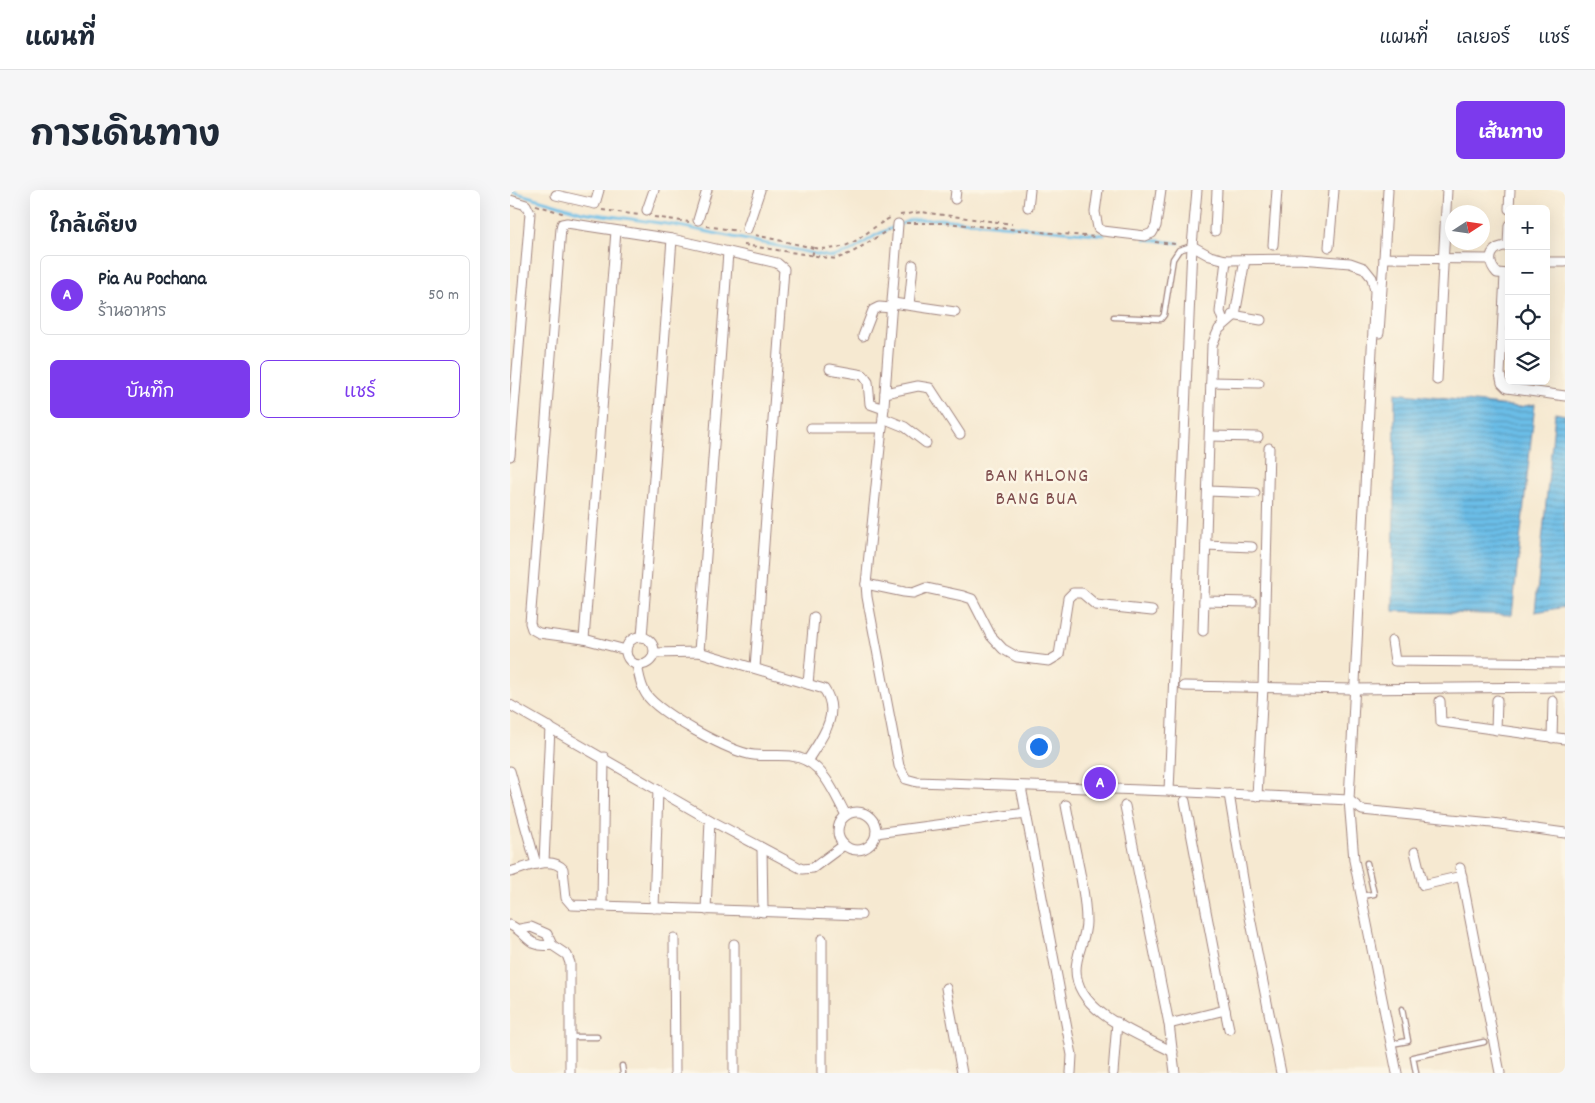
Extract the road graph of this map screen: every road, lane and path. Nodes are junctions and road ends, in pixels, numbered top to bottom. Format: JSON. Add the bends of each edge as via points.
{"nodes":[{"id":1,"x":599,"y":190,"type":"edge"},
{"id":2,"x":654,"y":190,"type":"edge"},
{"id":3,"x":707,"y":190,"type":"edge"},
{"id":4,"x":760,"y":190,"type":"edge"},
{"id":5,"x":1030,"y":190,"type":"edge"},
{"id":6,"x":1098,"y":190,"type":"edge"},
{"id":7,"x":1161,"y":190,"type":"edge"},
{"id":8,"x":1197,"y":190,"type":"edge"},
{"id":9,"x":1217,"y":190,"type":"edge"},
{"id":10,"x":1277,"y":190,"type":"edge"},
{"id":11,"x":1334,"y":190,"type":"edge"},
{"id":12,"x":1388,"y":190,"type":"edge"},
{"id":13,"x":1447,"y":190,"type":"edge"},
{"id":14,"x":1510,"y":190,"type":"edge"},
{"id":15,"x":556,"y":195,"type":"dead end"},
{"id":16,"x":510,"y":200,"type":"edge"},
{"id":17,"x":529,"y":203,"type":"dead end"},
{"id":18,"x":1509,"y":205,"type":"edge"},
{"id":19,"x":1028,"y":207,"type":"dead end"},
{"id":20,"x":647,"y":210,"type":"dead end"},
{"id":21,"x":571,"y":216,"type":"dead end"},
{"id":22,"x":698,"y":220,"type":"dead end"},
{"id":23,"x":898,"y":224,"type":"junction"},
{"id":24,"x":1012,"y":224,"type":"dead end"},
{"id":25,"x":747,"y":229,"type":"dead end"},
{"id":26,"x":1215,"y":231,"type":"dead end"},
{"id":27,"x":616,"y":232,"type":"junction"},
{"id":28,"x":1099,"y":238,"type":"dead end"},
{"id":29,"x":672,"y":239,"type":"junction"},
{"id":30,"x":1154,"y":242,"type":"dead end"},
{"id":31,"x":736,"y":244,"type":"dead end"},
{"id":32,"x":1273,"y":245,"type":"dead end"},
{"id":33,"x":849,"y":246,"type":"junction"},
{"id":34,"x":1192,"y":246,"type":"junction"},
{"id":35,"x":1505,"y":246,"type":"edge"},
{"id":36,"x":1329,"y":247,"type":"dead end"},
{"id":37,"x":814,"y":248,"type":"dead end"},
{"id":38,"x":728,"y":252,"type":"junction"},
{"id":39,"x":853,"y":252,"type":"junction"},
{"id":40,"x":1384,"y":258,"type":"junction"},
{"id":41,"x":1444,"y":258,"type":"junction"},
{"id":42,"x":1489,"y":258,"type":"junction"},
{"id":43,"x":1226,"y":260,"type":"junction"},
{"id":44,"x":1245,"y":260,"type":"junction"},
{"id":45,"x":1550,"y":262,"type":"edge"},
{"id":46,"x":1565,"y":262,"type":"edge"},
{"id":47,"x":913,"y":265,"type":"dead end"},
{"id":48,"x":1505,"y":275,"type":"edge"},
{"id":49,"x":1506,"y":295,"type":"edge"},
{"id":50,"x":892,"y":305,"type":"junction"},
{"id":51,"x":909,"y":305,"type":"junction"},
{"id":52,"x":955,"y":312,"type":"dead end"},
{"id":53,"x":1220,"y":312,"type":"junction"},
{"id":54,"x":1235,"y":316,"type":"junction"},
{"id":55,"x":1114,"y":317,"type":"dead end"},
{"id":56,"x":1261,"y":320,"type":"dead end"},
{"id":57,"x":1224,"y":323,"type":"junction"},
{"id":58,"x":863,"y":336,"type":"dead end"},
{"id":59,"x":830,"y":369,"type":"dead end"},
{"id":60,"x":1376,"y":372,"type":"dead end"},
{"id":61,"x":1436,"y":380,"type":"dead end"},
{"id":62,"x":1211,"y":382,"type":"junction"},
{"id":63,"x":1259,"y":383,"type":"dead end"},
{"id":64,"x":885,"y":393,"type":"junction"},
{"id":65,"x":1565,"y":393,"type":"edge"},
{"id":66,"x":883,"y":419,"type":"junction"},
{"id":67,"x":811,"y":428,"type":"dead end"},
{"id":68,"x":960,"y":434,"type":"dead end"},
{"id":69,"x":1210,"y":436,"type":"junction"},
{"id":70,"x":1258,"y":437,"type":"dead end"},
{"id":71,"x":926,"y":443,"type":"dead end"},
{"id":72,"x":1269,"y":448,"type":"dead end"},
{"id":73,"x":510,"y":456,"type":"edge"},
{"id":74,"x":1208,"y":491,"type":"junction"},
{"id":75,"x":1255,"y":493,"type":"dead end"},
{"id":76,"x":1206,"y":545,"type":"junction"},
{"id":77,"x":1252,"y":547,"type":"dead end"},
{"id":78,"x":866,"y":584,"type":"junction"},
{"id":79,"x":1204,"y":602,"type":"junction"},
{"id":80,"x":1252,"y":602,"type":"dead end"},
{"id":81,"x":1152,"y":611,"type":"dead end"},
{"id":82,"x":814,"y":617,"type":"dead end"},
{"id":83,"x":1203,"y":631,"type":"dead end"},
{"id":84,"x":642,"y":637,"type":"junction"},
{"id":85,"x":584,"y":639,"type":"junction"},
{"id":86,"x":1392,"y":641,"type":"dead end"},
{"id":87,"x":626,"y":650,"type":"junction"},
{"id":88,"x":699,"y":652,"type":"junction"},
{"id":89,"x":654,"y":653,"type":"junction"},
{"id":90,"x":1565,"y":663,"type":"edge"},
{"id":91,"x":637,"y":664,"type":"junction"},
{"id":92,"x":755,"y":668,"type":"junction"},
{"id":93,"x":808,"y":684,"type":"junction"},
{"id":94,"x":1184,"y":686,"type":"dead end"},
{"id":95,"x":1263,"y":687,"type":"junction"},
{"id":96,"x":1565,"y":687,"type":"edge"},
{"id":97,"x":1354,"y":689,"type":"junction"},
{"id":98,"x":1497,"y":700,"type":"dead end"},
{"id":99,"x":1553,"y":700,"type":"dead end"},
{"id":100,"x":1440,"y":702,"type":"dead end"},
{"id":101,"x":510,"y":704,"type":"edge"},
{"id":102,"x":550,"y":727,"type":"junction"},
{"id":103,"x":1496,"y":730,"type":"junction"},
{"id":104,"x":1552,"y":738,"type":"junction"},
{"id":105,"x":1565,"y":739,"type":"edge"},
{"id":106,"x":604,"y":757,"type":"junction"},
{"id":107,"x":807,"y":761,"type":"junction"},
{"id":108,"x":510,"y":771,"type":"edge"},
{"id":109,"x":1021,"y":787,"type":"junction"},
{"id":110,"x":658,"y":790,"type":"junction"},
{"id":111,"x":1170,"y":791,"type":"junction"},
{"id":112,"x":1229,"y":794,"type":"junction"},
{"id":113,"x":1257,"y":796,"type":"junction"},
{"id":114,"x":1350,"y":800,"type":"junction"},
{"id":115,"x":1185,"y":801,"type":"dead end"},
{"id":116,"x":1066,"y":805,"type":"dead end"},
{"id":117,"x":1125,"y":806,"type":"dead end"},
{"id":118,"x":1026,"y":813,"type":"junction"},
{"id":119,"x":846,"y":815,"type":"junction"},
{"id":120,"x":710,"y":820,"type":"junction"},
{"id":121,"x":876,"y":833,"type":"junction"},
{"id":122,"x":1565,"y":834,"type":"edge"},
{"id":123,"x":844,"y":845,"type":"junction"},
{"id":124,"x":762,"y":848,"type":"junction"},
{"id":125,"x":1415,"y":852,"type":"dead end"},
{"id":126,"x":540,"y":863,"type":"junction"},
{"id":127,"x":1367,"y":863,"type":"dead end"},
{"id":128,"x":510,"y":872,"type":"edge"},
{"id":129,"x":1361,"y":896,"type":"junction"},
{"id":130,"x":602,"y":905,"type":"junction"},
{"id":131,"x":654,"y":908,"type":"junction"},
{"id":132,"x":706,"y":910,"type":"junction"},
{"id":133,"x":763,"y":912,"type":"junction"},
{"id":134,"x":861,"y":915,"type":"dead end"},
{"id":135,"x":510,"y":925,"type":"edge"},
{"id":136,"x":520,"y":930,"type":"junction"},
{"id":137,"x":674,"y":938,"type":"dead end"},
{"id":138,"x":822,"y":939,"type":"dead end"},
{"id":139,"x":734,"y":944,"type":"dead end"},
{"id":140,"x":552,"y":945,"type":"junction"},
{"id":141,"x":946,"y":988,"type":"dead end"},
{"id":142,"x":1402,"y":1009,"type":"dead end"},
{"id":143,"x":1225,"y":1010,"type":"junction"},
{"id":144,"x":1118,"y":1022,"type":"junction"},
{"id":145,"x":1169,"y":1024,"type":"junction"},
{"id":146,"x":1229,"y":1029,"type":"dead end"},
{"id":147,"x":597,"y":1037,"type":"dead end"},
{"id":148,"x":570,"y":1038,"type":"junction"},
{"id":149,"x":1484,"y":1042,"type":"dead end"},
{"id":150,"x":1391,"y":1044,"type":"junction"},
{"id":151,"x":1173,"y":1052,"type":"junction"},
{"id":152,"x":622,"y":1066,"type":"dead end"},
{"id":153,"x":570,"y":1073,"type":"edge"},
{"id":154,"x":623,"y":1073,"type":"edge"},
{"id":155,"x":675,"y":1073,"type":"edge"},
{"id":156,"x":734,"y":1073,"type":"edge"},
{"id":157,"x":822,"y":1073,"type":"edge"},
{"id":158,"x":962,"y":1073,"type":"edge"},
{"id":159,"x":1071,"y":1073,"type":"edge"},
{"id":160,"x":1113,"y":1073,"type":"edge"},
{"id":161,"x":1175,"y":1073,"type":"edge"},
{"id":162,"x":1281,"y":1073,"type":"edge"},
{"id":163,"x":1397,"y":1073,"type":"edge"},
{"id":164,"x":1416,"y":1073,"type":"edge"},
{"id":165,"x":1500,"y":1073,"type":"edge"}],
"edges":[{"from":1,"to":15,"type":"street","via":[[595,204]]},
{"from":2,"to":20,"type":"street"},
{"from":3,"to":22,"type":"street"},
{"from":4,"to":25,"type":"street"},
{"from":5,"to":19,"type":"street"},
{"from":6,"to":7,"type":"street","via":[[1094,212],[1098,228],[1144,236],[1152,233],[1156,226]]},
{"from":8,"to":34,"type":"street"},
{"from":9,"to":26,"type":"street"},
{"from":10,"to":32,"type":"street"},
{"from":11,"to":36,"type":"street"},
{"from":12,"to":40,"type":"street"},
{"from":13,"to":41,"type":"street"},
{"from":14,"to":18,"type":"street"},
{"from":16,"to":73,"type":"street","via":[[526,205],[530,213]]},
{"from":17,"to":21,"type":"path"},
{"from":23,"to":28,"type":"path","via":[[945,223]]},
{"from":23,"to":39,"type":"path"},
{"from":23,"to":50,"type":"street"},
{"from":24,"to":33,"type":"path","via":[[921,212],[906,213],[885,221]]},
{"from":27,"to":29,"type":"street"},
{"from":27,"to":85,"type":"street"},
{"from":27,"to":85,"type":"street","via":[[567,223],[562,224],[560,238],[530,623],[532,629],[539,633]]},
{"from":29,"to":38,"type":"street"},
{"from":29,"to":84,"type":"street"},
{"from":30,"to":34,"type":"path"},
{"from":31,"to":39,"type":"path","via":[[828,260]]},
{"from":33,"to":37,"type":"path"},
{"from":33,"to":39,"type":"path"},
{"from":34,"to":43,"type":"street"},
{"from":34,"to":55,"type":"lane","via":[[1179,250],[1173,258],[1161,319]]},
{"from":34,"to":111,"type":"street"},
{"from":35,"to":42,"type":"street","via":[[1493,251]]},
{"from":38,"to":88,"type":"street"},
{"from":38,"to":92,"type":"street","via":[[777,263],[784,268]]},
{"from":40,"to":41,"type":"street"},
{"from":40,"to":60,"type":"street"},
{"from":41,"to":42,"type":"street"},
{"from":41,"to":61,"type":"street"},
{"from":42,"to":48,"type":"street","via":[[1491,267]]},
{"from":43,"to":44,"type":"street"},
{"from":43,"to":53,"type":"street"},
{"from":44,"to":54,"type":"street"},
{"from":44,"to":97,"type":"street","via":[[1300,258],[1350,263],[1364,268],[1372,278],[1375,291]]},
{"from":45,"to":46,"type":"street"},
{"from":47,"to":51,"type":"street"},
{"from":49,"to":65,"type":"street","via":[[1502,383],[1507,388]]},
{"from":50,"to":51,"type":"street"},
{"from":50,"to":58,"type":"street","via":[[873,310]]},
{"from":50,"to":64,"type":"street"},
{"from":51,"to":52,"type":"street"},
{"from":53,"to":54,"type":"street"},
{"from":53,"to":57,"type":"street"},
{"from":54,"to":56,"type":"street"},
{"from":54,"to":57,"type":"street"},
{"from":57,"to":62,"type":"street","via":[[1214,340]]},
{"from":59,"to":66,"type":"street","via":[[863,375],[868,382],[870,404]]},
{"from":62,"to":63,"type":"street"},
{"from":62,"to":69,"type":"street"},
{"from":64,"to":66,"type":"street"},
{"from":64,"to":68,"type":"street","via":[[918,386],[930,388]]},
{"from":66,"to":67,"type":"street"},
{"from":66,"to":71,"type":"street","via":[[905,427]]},
{"from":66,"to":78,"type":"street"},
{"from":69,"to":70,"type":"street"},
{"from":69,"to":74,"type":"street"},
{"from":72,"to":95,"type":"street"},
{"from":74,"to":75,"type":"street"},
{"from":74,"to":76,"type":"street"},
{"from":76,"to":77,"type":"street"},
{"from":76,"to":79,"type":"street"},
{"from":78,"to":81,"type":"street","via":[[913,593],[926,588],[972,599],[991,636],[1003,648],[1017,657],[1048,661],[1059,655],[1068,598],[1073,593],[1082,593],[1096,605]]},
{"from":78,"to":109,"type":"street","via":[[899,766],[906,778],[917,782]]},
{"from":79,"to":80,"type":"street"},
{"from":79,"to":83,"type":"street"},
{"from":82,"to":93,"type":"street"},
{"from":84,"to":87,"type":"street","via":[[631,639]]},
{"from":84,"to":89,"type":"street","via":[[651,643]]},
{"from":85,"to":87,"type":"street"},
{"from":86,"to":90,"type":"street","via":[[1395,661]]},
{"from":87,"to":91,"type":"street","via":[[628,659]]},
{"from":88,"to":89,"type":"street"},
{"from":88,"to":92,"type":"street"},
{"from":89,"to":91,"type":"street","via":[[648,662]]},
{"from":91,"to":107,"type":"street","via":[[646,694],[695,730],[752,755],[789,755]]},
{"from":92,"to":93,"type":"street"},
{"from":93,"to":107,"type":"street","via":[[824,689],[830,697],[832,714]]},
{"from":94,"to":95,"type":"street"},
{"from":95,"to":97,"type":"street"},
{"from":95,"to":113,"type":"street"},
{"from":96,"to":97,"type":"street"},
{"from":97,"to":114,"type":"street"},
{"from":98,"to":103,"type":"street"},
{"from":99,"to":104,"type":"street"},
{"from":100,"to":103,"type":"street","via":[[1442,722]]},
{"from":101,"to":102,"type":"street"},
{"from":102,"to":106,"type":"street"},
{"from":102,"to":126,"type":"street"},
{"from":103,"to":104,"type":"street"},
{"from":104,"to":105,"type":"street"},
{"from":106,"to":110,"type":"street"},
{"from":106,"to":130,"type":"street"},
{"from":107,"to":119,"type":"street","via":[[820,770]]},
{"from":108,"to":126,"type":"street"},
{"from":109,"to":111,"type":"street"},
{"from":109,"to":118,"type":"street"},
{"from":110,"to":120,"type":"street"},
{"from":110,"to":131,"type":"street"},
{"from":111,"to":112,"type":"street"},
{"from":112,"to":113,"type":"street"},
{"from":112,"to":162,"type":"street"},
{"from":113,"to":114,"type":"street"},
{"from":114,"to":122,"type":"street","via":[[1362,810]]},
{"from":114,"to":129,"type":"street","via":[[1354,860]]},
{"from":115,"to":143,"type":"street"},
{"from":116,"to":144,"type":"street","via":[[1086,922],[1086,933],[1077,958],[1079,990],[1090,1006]]},
{"from":117,"to":145,"type":"street"},
{"from":118,"to":121,"type":"street"},
{"from":118,"to":159,"type":"street","via":[[1071,1046]]},
{"from":119,"to":121,"type":"street","via":[[864,813],[873,821]]},
{"from":119,"to":123,"type":"street","via":[[838,830]]},
{"from":120,"to":124,"type":"street"},
{"from":120,"to":132,"type":"street"},
{"from":121,"to":123,"type":"street","via":[[871,844],[861,850]]},
{"from":123,"to":124,"type":"street","via":[[807,870]]},
{"from":124,"to":133,"type":"street"},
{"from":125,"to":165,"type":"street","via":[[1423,885],[1461,872]]},
{"from":126,"to":128,"type":"street"},
{"from":126,"to":130,"type":"street","via":[[558,865],[563,869],[566,898],[572,905]]},
{"from":127,"to":129,"type":"lane","via":[[1374,894]]},
{"from":129,"to":150,"type":"street"},
{"from":130,"to":131,"type":"street"},
{"from":131,"to":132,"type":"street"},
{"from":132,"to":133,"type":"street"},
{"from":133,"to":134,"type":"street"},
{"from":135,"to":136,"type":"street"},
{"from":136,"to":140,"type":"street","via":[[526,940],[534,944],[541,947]]},
{"from":136,"to":140,"type":"street","via":[[531,927],[547,934]]},
{"from":137,"to":155,"type":"street"},
{"from":138,"to":157,"type":"street"},
{"from":139,"to":156,"type":"street"},
{"from":140,"to":148,"type":"street","via":[[567,955],[570,963]]},
{"from":141,"to":158,"type":"street"},
{"from":142,"to":150,"type":"lane","via":[[1408,1041]]},
{"from":143,"to":145,"type":"street"},
{"from":143,"to":146,"type":"street"},
{"from":144,"to":151,"type":"street"},
{"from":144,"to":160,"type":"street"},
{"from":145,"to":151,"type":"street"},
{"from":147,"to":148,"type":"lane"},
{"from":148,"to":153,"type":"street"},
{"from":149,"to":164,"type":"lane","via":[[1413,1057]]},
{"from":150,"to":163,"type":"street"},
{"from":151,"to":161,"type":"street"},
{"from":152,"to":154,"type":"lane"}]}
